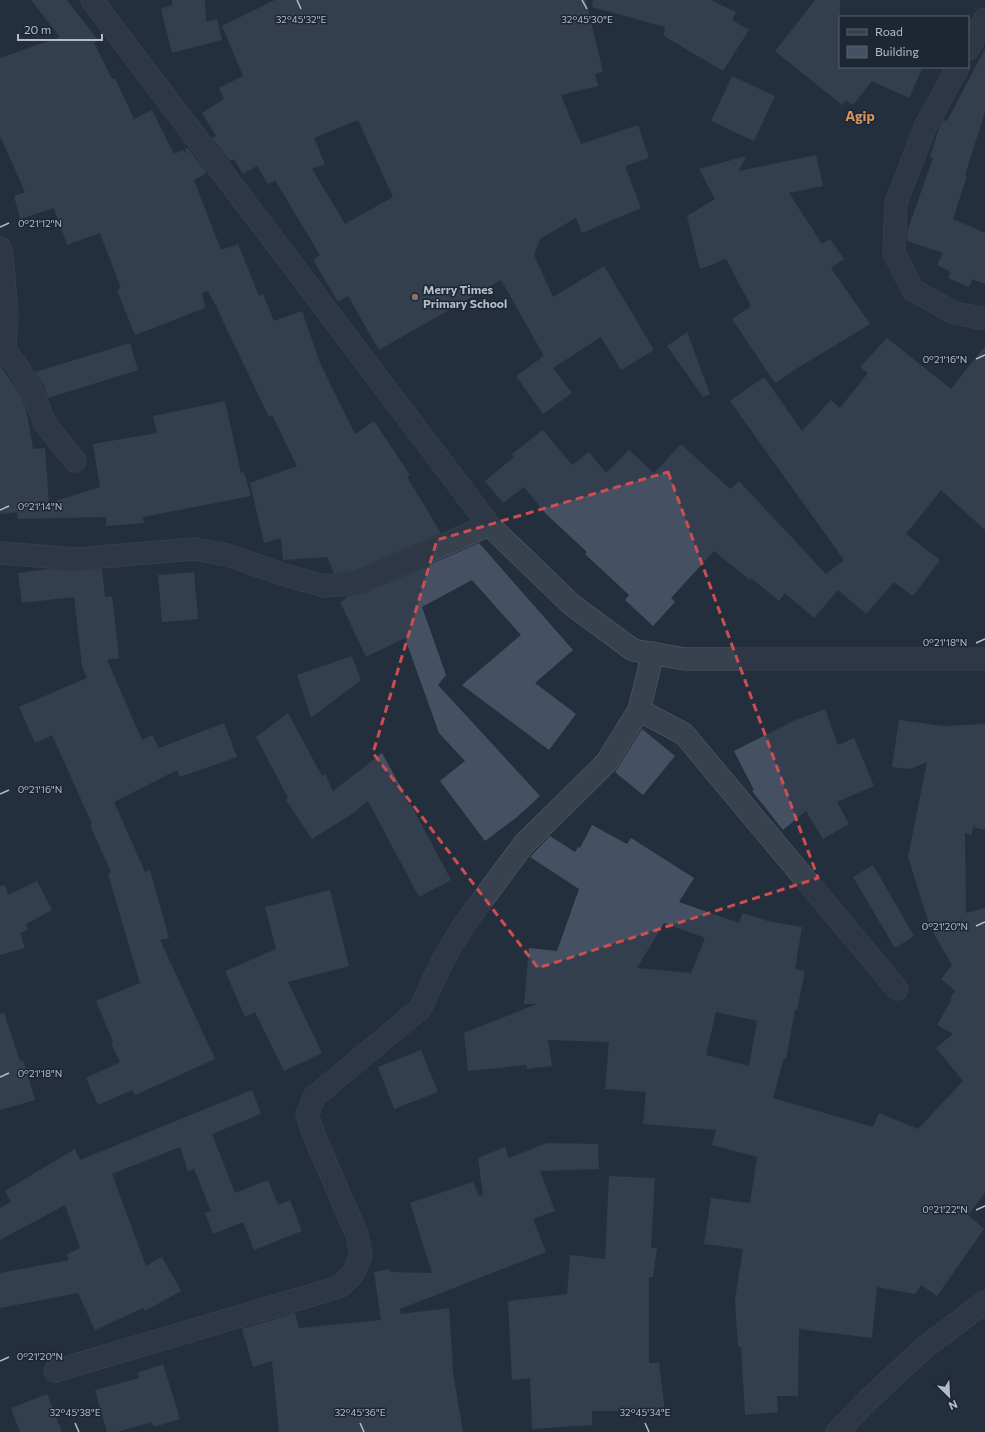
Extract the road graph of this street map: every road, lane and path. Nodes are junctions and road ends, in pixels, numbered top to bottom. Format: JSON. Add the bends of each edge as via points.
{"nodes":[{"id":1,"x":92,"y":0,"type":"edge"},
{"id":2,"x":985,"y":19,"type":"edge"},
{"id":3,"x":969,"y":47,"type":"edge"},
{"id":4,"x":957,"y":68,"type":"edge"},
{"id":5,"x":0,"y":248,"type":"edge"},
{"id":6,"x":985,"y":319,"type":"edge"},
{"id":7,"x":74,"y":461,"type":"dead end"},
{"id":8,"x":489,"y":525,"type":"junction"},
{"id":9,"x":0,"y":553,"type":"edge"},
{"id":10,"x":653,"y":653,"type":"junction"},
{"id":11,"x":985,"y":659,"type":"edge"},
{"id":12,"x":639,"y":710,"type":"junction"},
{"id":13,"x":897,"y":989,"type":"dead end"},
{"id":14,"x":985,"y":1302,"type":"edge"},
{"id":15,"x":56,"y":1371,"type":"dead end"},
{"id":16,"x":837,"y":1432,"type":"edge"}],
"edges":[{"from":1,"to":8,"type":"street"},
{"from":2,"to":3,"type":"street"},
{"from":4,"to":6,"type":"street","via":[[925,127],[896,203],[894,253],[913,290],[954,313]]},
{"from":5,"to":7,"type":"street","via":[[7,315],[5,351],[32,390],[45,424]]},
{"from":8,"to":9,"type":"street","via":[[357,583],[324,586],[227,555],[194,549],[77,559]]},
{"from":8,"to":10,"type":"street","via":[[572,605],[633,650]]},
{"from":10,"to":11,"type":"street","via":[[685,659]]},
{"from":10,"to":12,"type":"street"},
{"from":12,"to":13,"type":"street","via":[[684,734]]},
{"from":12,"to":15,"type":"street","via":[[606,763],[524,844],[463,926],[442,962],[420,1009],[314,1097],[307,1115],[357,1235],[361,1255],[353,1274],[339,1287]]},
{"from":14,"to":16,"type":"street","via":[[924,1348]]}]}
